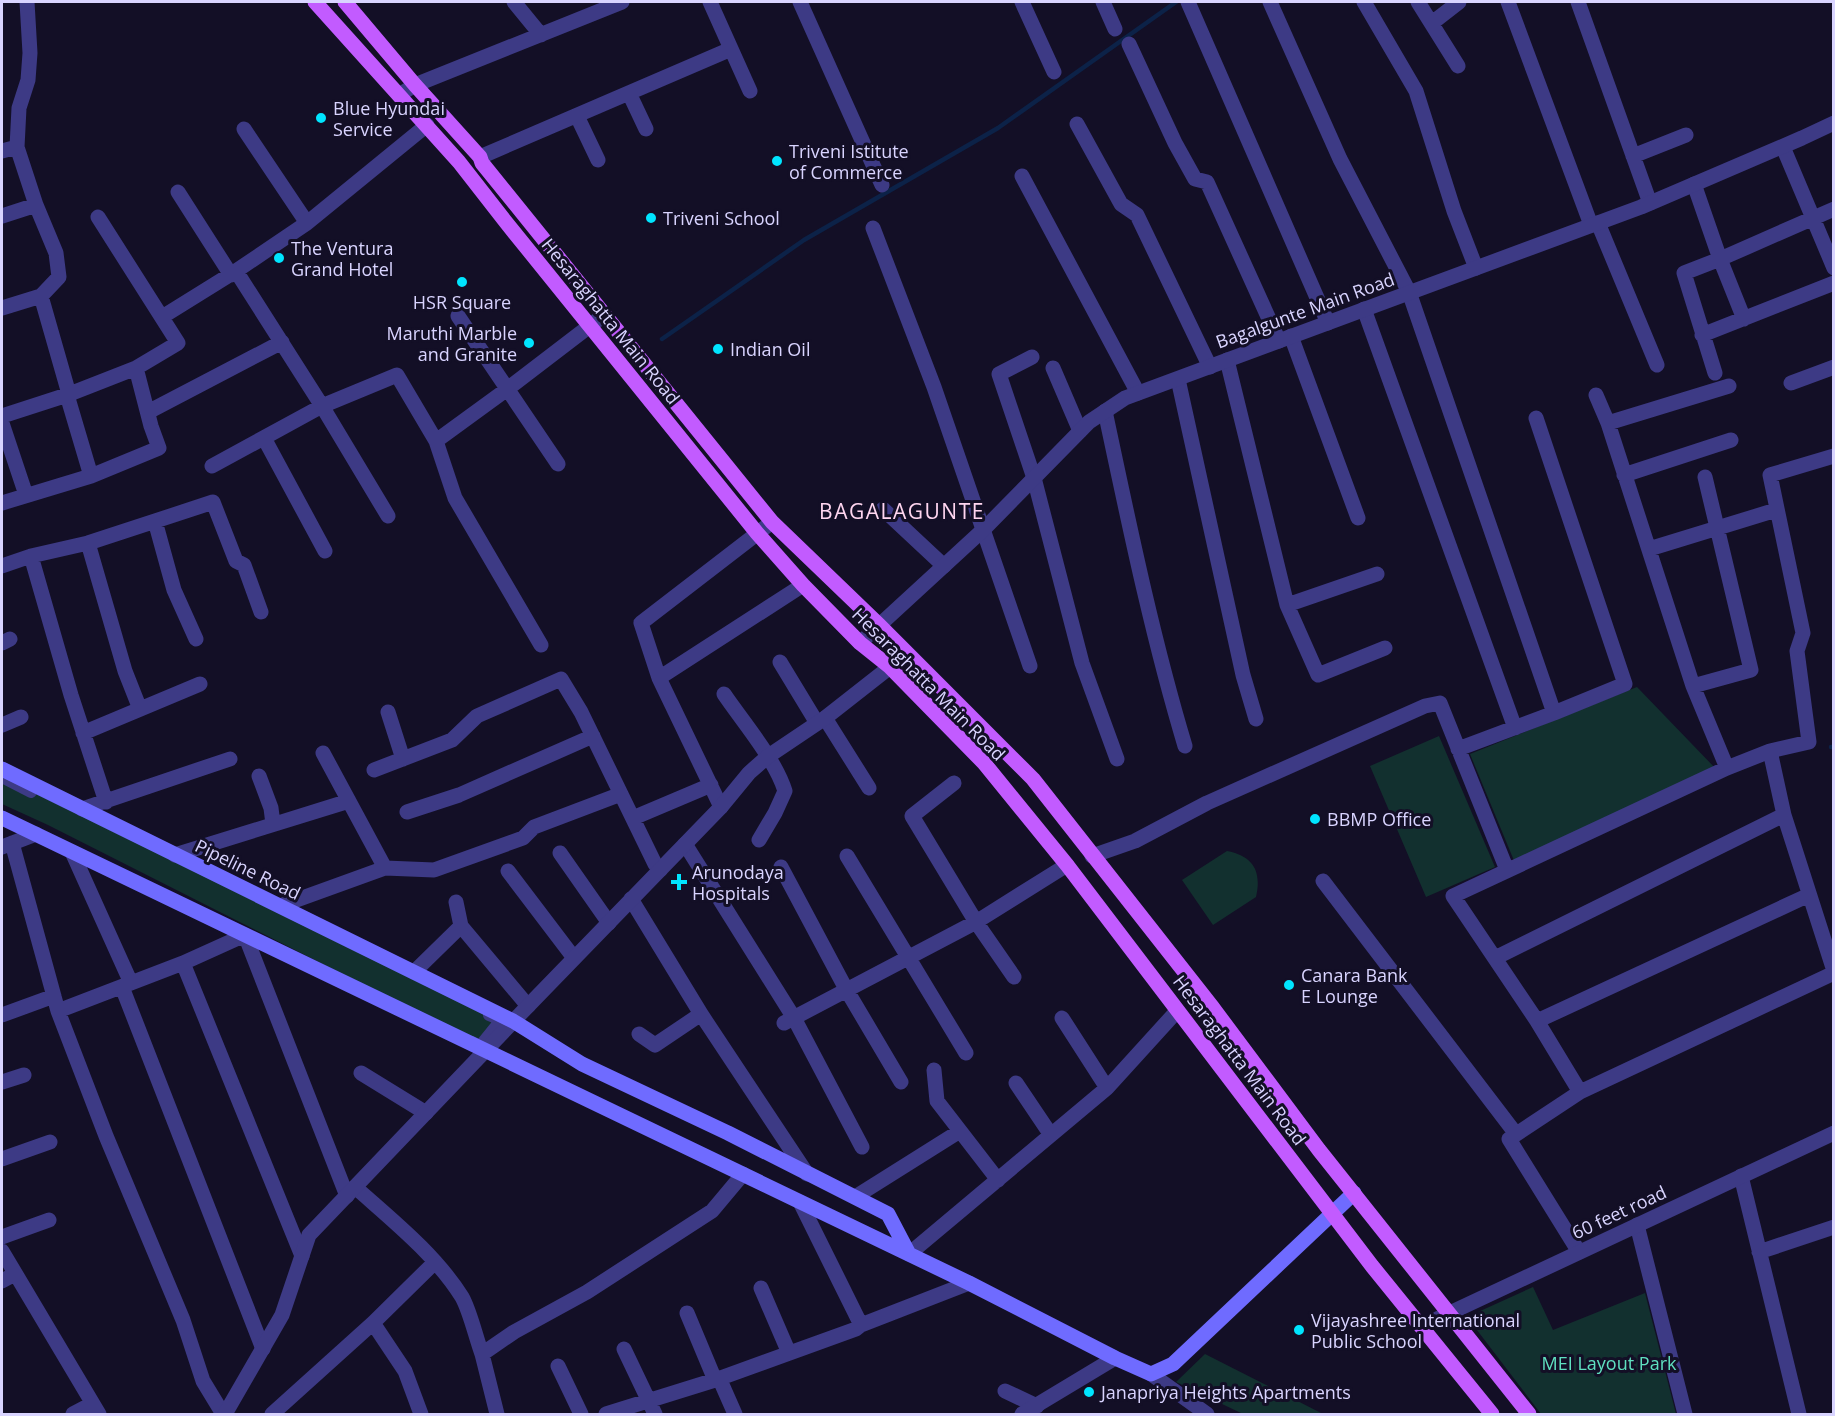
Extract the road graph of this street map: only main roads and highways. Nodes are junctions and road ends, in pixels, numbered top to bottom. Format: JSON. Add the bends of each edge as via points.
{"nodes":[{"id":1,"x":315,"y":2,"type":"edge"},
{"id":2,"x":345,"y":2,"type":"edge"},
{"id":3,"x":2,"y":769,"type":"edge"},
{"id":4,"x":2,"y":818,"type":"edge"},
{"id":5,"x":1354,"y":1193,"type":"junction"},
{"id":6,"x":1333,"y":1214,"type":"junction"},
{"id":7,"x":909,"y":1254,"type":"junction"},
{"id":8,"x":1491,"y":1414,"type":"edge"},
{"id":9,"x":1529,"y":1414,"type":"edge"}],
"edges":[{"from":1,"to":6,"type":"main road","name":"Hesaraghatta Main Road","via":[[459,162],[757,533],[860,643],[890,667],[984,763],[1067,865]]},
{"from":2,"to":5,"type":"main road","name":"Hesaraghatta Main Road","via":[[480,157],[772,522],[1033,778]]},
{"from":3,"to":7,"type":"main road","name":"Pipeline Road","via":[[513,1021],[582,1064],[888,1214]]},
{"from":4,"to":7,"type":"main road"},
{"from":5,"to":6,"type":"main road"},
{"from":5,"to":9,"type":"main road","name":"Hesaraghatta Main Road"},
{"from":6,"to":7,"type":"main road","via":[[1173,1364],[1151,1374]]},
{"from":6,"to":8,"type":"main road","name":"Hesaraghatta Main Road"}]}
